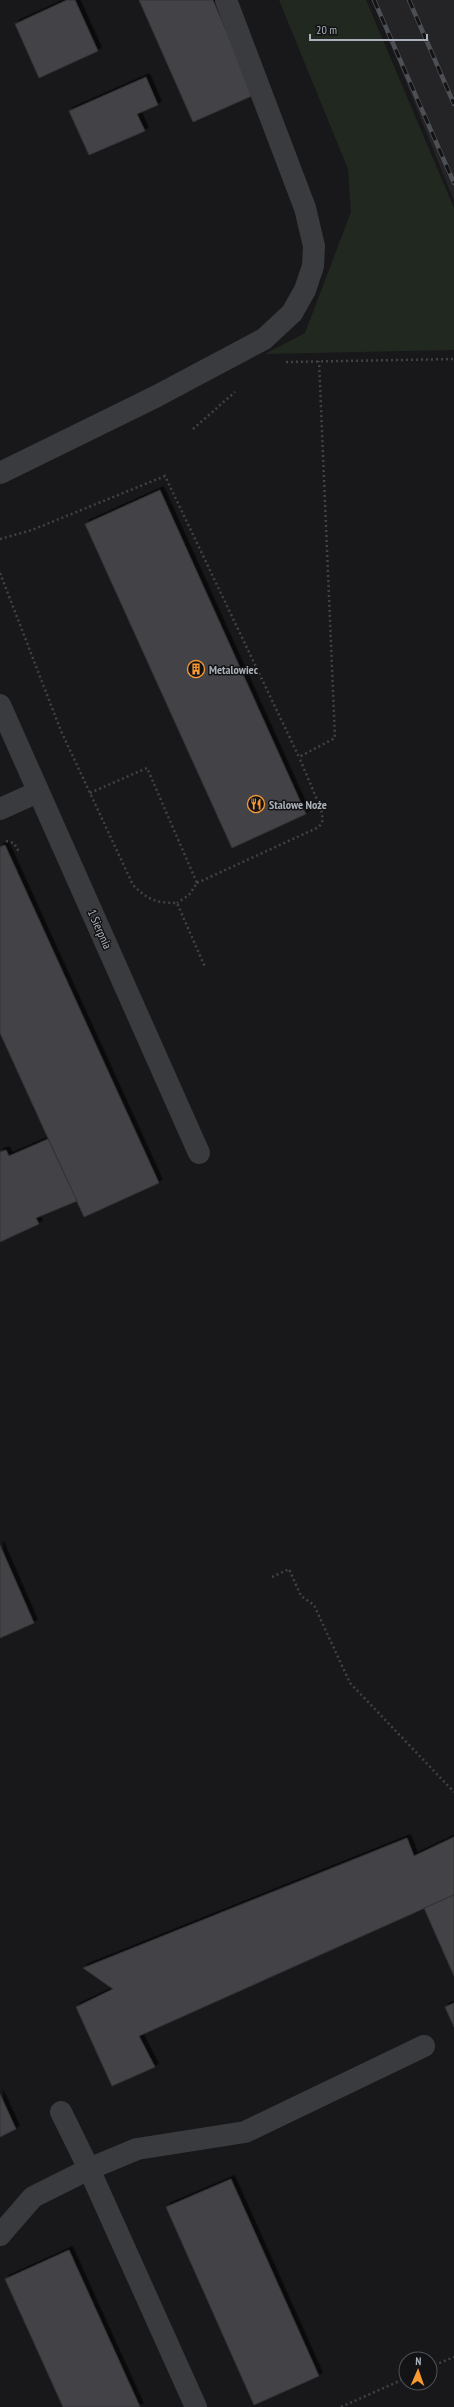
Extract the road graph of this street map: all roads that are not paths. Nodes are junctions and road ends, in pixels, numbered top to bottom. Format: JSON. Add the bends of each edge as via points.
{"nodes":[{"id":1,"x":226,"y":0,"type":"edge"},
{"id":2,"x":0,"y":473,"type":"edge"},
{"id":3,"x":0,"y":705,"type":"edge"},
{"id":4,"x":38,"y":792,"type":"junction"},
{"id":5,"x":0,"y":809,"type":"edge"},
{"id":6,"x":199,"y":1153,"type":"dead end"},
{"id":7,"x":424,"y":2046,"type":"dead end"},
{"id":8,"x":61,"y":2112,"type":"dead end"},
{"id":9,"x":89,"y":2168,"type":"junction"},
{"id":10,"x":0,"y":2234,"type":"edge"},
{"id":11,"x":196,"y":2407,"type":"edge"}],
"edges":[{"from":1,"to":2,"type":"street","via":[[305,208],[314,246],[313,266],[305,290],[292,314],[264,339],[155,398]]},
{"from":3,"to":4,"type":"street","name":"1 Sierpnia"},
{"from":4,"to":5,"type":"street"},
{"from":4,"to":6,"type":"street","name":"1 Sierpnia"},
{"from":7,"to":9,"type":"street","via":[[245,2132],[137,2149]]},
{"from":8,"to":9,"type":"street"},
{"from":9,"to":10,"type":"street","via":[[33,2197]]},
{"from":9,"to":11,"type":"street"}]}
